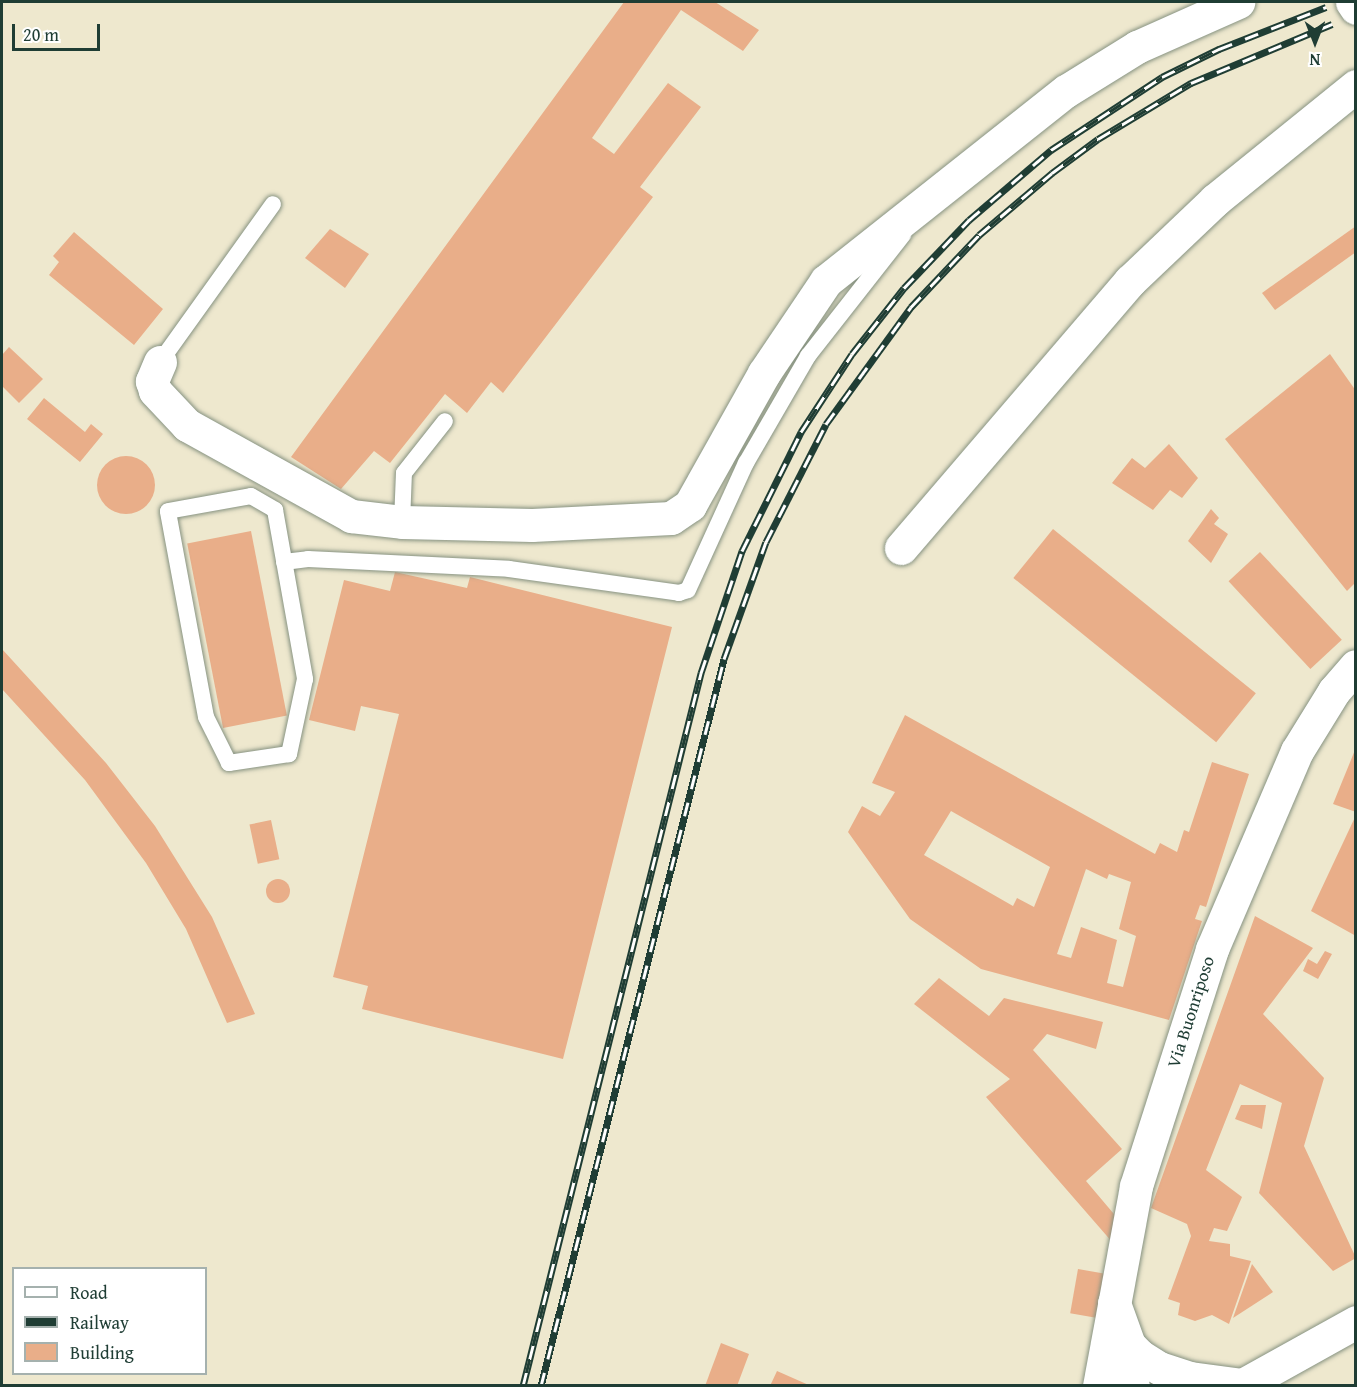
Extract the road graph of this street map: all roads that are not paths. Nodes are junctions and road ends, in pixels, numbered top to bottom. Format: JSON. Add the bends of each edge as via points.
{"nodes":[{"id":1,"x":1238,"y":2,"type":"edge"},
{"id":2,"x":1352,"y":2,"type":"edge"},
{"id":3,"x":1356,"y":8,"type":"edge"},
{"id":4,"x":1356,"y":86,"type":"edge"},
{"id":5,"x":931,"y":201,"type":"junction"},
{"id":6,"x":273,"y":204,"type":"dead end"},
{"id":7,"x":160,"y":362,"type":"joint"},
{"id":8,"x":445,"y":421,"type":"dead end"},
{"id":9,"x":402,"y":522,"type":"junction"},
{"id":10,"x":901,"y":548,"type":"dead end"},
{"id":11,"x":284,"y":562,"type":"junction"},
{"id":12,"x":1356,"y":666,"type":"edge"},
{"id":13,"x":1114,"y":1303,"type":"junction"},
{"id":14,"x":1356,"y":1322,"type":"edge"},
{"id":15,"x":1241,"y":1385,"type":"edge"},
{"id":16,"x":1099,"y":1386,"type":"edge"},
{"id":17,"x":1133,"y":1386,"type":"edge"}],
"edges":[{"from":1,"to":5,"type":"street","via":[[1137,48],[1065,91],[972,162]]},
{"from":2,"to":3,"type":"street"},
{"from":4,"to":10,"type":"street","via":[[1215,200],[1130,281]]},
{"from":5,"to":9,"type":"street","via":[[826,281],[764,373],[701,488],[681,513],[642,522]]},
{"from":5,"to":11,"type":"lane","via":[[808,356],[746,463],[688,590],[679,593],[509,569],[308,559]]},
{"from":6,"to":7,"type":"lane"},
{"from":7,"to":9,"type":"street","via":[[152,381],[154,391],[187,425],[328,506],[351,516]]},
{"from":8,"to":9,"type":"lane","via":[[404,472]]},
{"from":11,"to":11,"type":"lane","via":[[305,679],[289,754],[229,763],[207,717],[168,511],[251,496],[275,510]]},
{"from":12,"to":13,"type":"street","name":"Via Buonriposo","via":[[1334,691],[1297,751],[1212,949],[1136,1186]]},
{"from":13,"to":15,"type":"street","via":[[1129,1345],[1140,1356],[1159,1368],[1190,1378]]},
{"from":13,"to":16,"type":"street","name":"Via Buonriposo"},
{"from":13,"to":17,"type":"street","via":[[1117,1344]]},
{"from":14,"to":15,"type":"street"}]}
